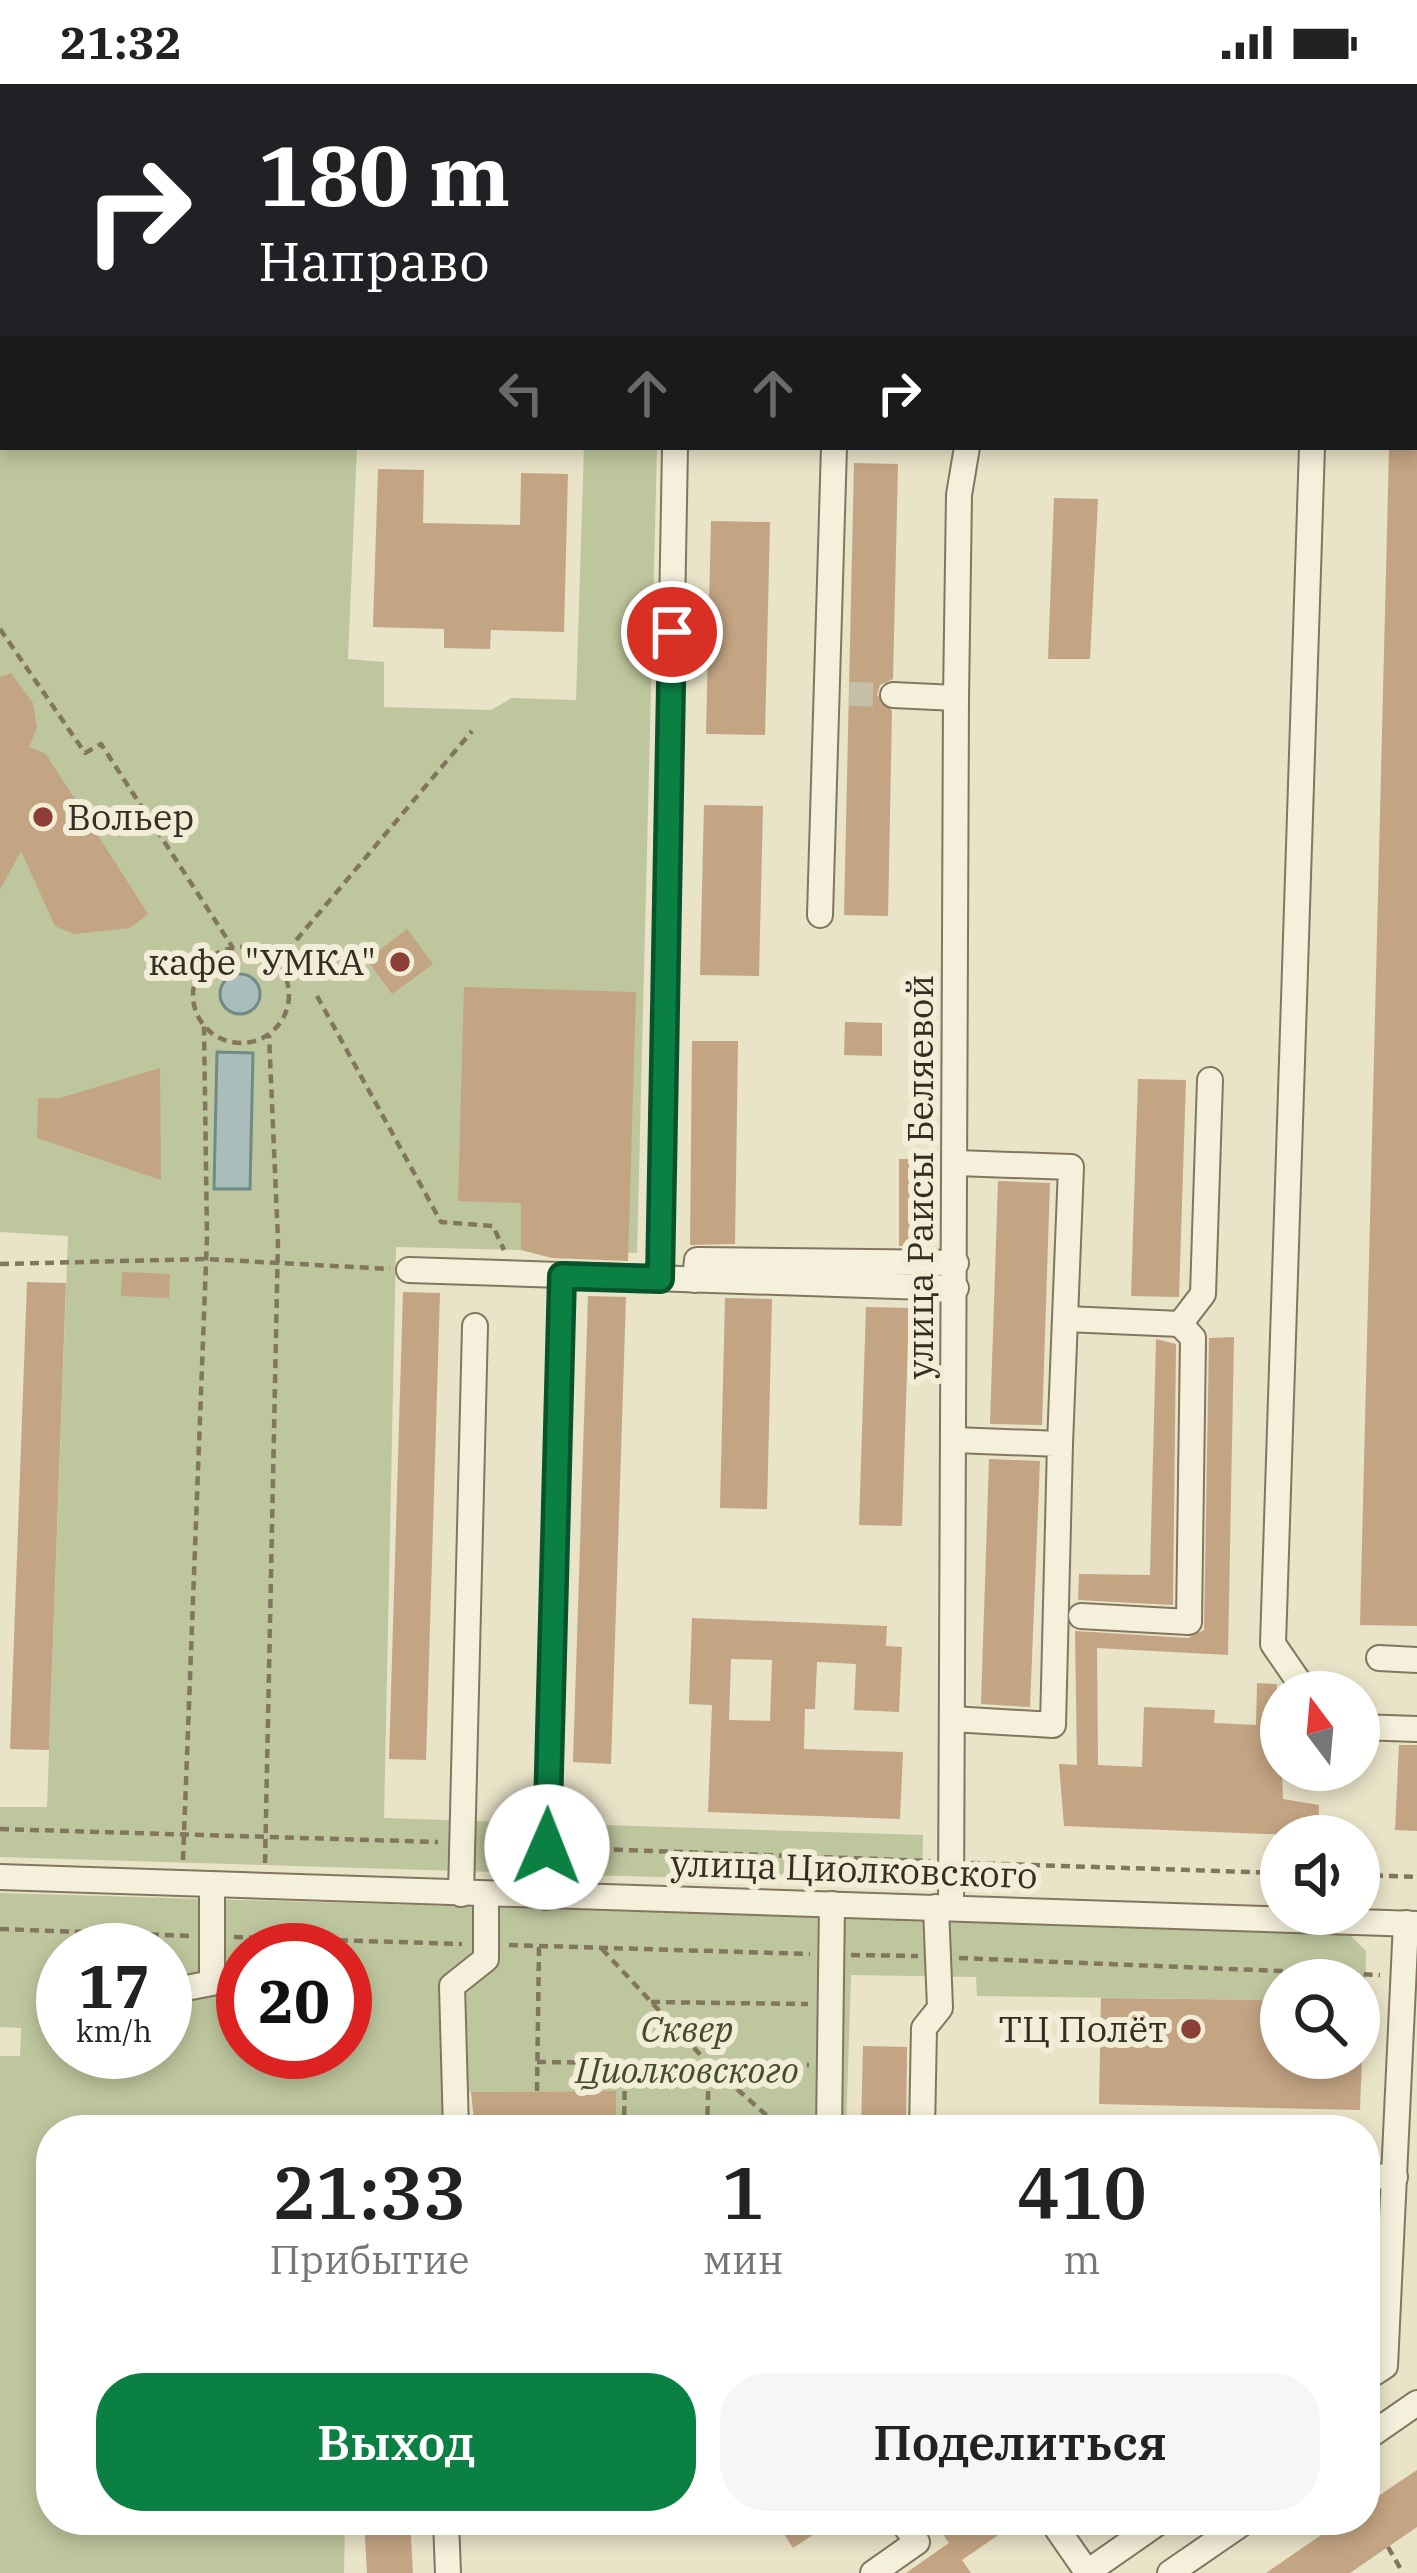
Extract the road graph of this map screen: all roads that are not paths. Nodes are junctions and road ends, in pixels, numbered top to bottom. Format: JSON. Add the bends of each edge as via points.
{"nodes":[{"id":1,"x":675,"y":450,"type":"edge"},
{"id":2,"x":833,"y":450,"type":"edge"},
{"id":3,"x":966,"y":450,"type":"edge"},
{"id":4,"x":1312,"y":450,"type":"edge"},
{"id":5,"x":892,"y":694,"type":"tunnel mouth"},
{"id":6,"x":956,"y":698,"type":"junction"},
{"id":7,"x":820,"y":915,"type":"dead end"},
{"id":8,"x":1210,"y":1080,"type":"dead end"},
{"id":9,"x":956,"y":1163,"type":"junction"},
{"id":10,"x":409,"y":1270,"type":"road end"},
{"id":11,"x":562,"y":1276,"type":"junction"},
{"id":12,"x":956,"y":1276,"type":"junction"},
{"id":13,"x":660,"y":1279,"type":"junction"},
{"id":14,"x":1066,"y":1319,"type":"junction"},
{"id":15,"x":1180,"y":1324,"type":"junction"},
{"id":16,"x":475,"y":1326,"type":"dead end"},
{"id":17,"x":954,"y":1440,"type":"junction"},
{"id":18,"x":1060,"y":1444,"type":"junction"},
{"id":19,"x":1081,"y":1616,"type":"dead end"},
{"id":20,"x":1379,"y":1658,"type":"dead end"},
{"id":21,"x":1417,"y":1660,"type":"edge"},
{"id":22,"x":1292,"y":1671,"type":"edge"},
{"id":23,"x":952,"y":1719,"type":"junction"},
{"id":24,"x":1380,"y":1727,"type":"edge"},
{"id":25,"x":1417,"y":1729,"type":"edge"},
{"id":26,"x":0,"y":1877,"type":"edge"},
{"id":27,"x":212,"y":1886,"type":"junction"},
{"id":28,"x":473,"y":1894,"type":"junction"},
{"id":29,"x":546,"y":1897,"type":"junction"},
{"id":30,"x":832,"y":1904,"type":"junction"},
{"id":31,"x":944,"y":1908,"type":"junction"},
{"id":32,"x":1411,"y":1924,"type":"edge"},
{"id":33,"x":192,"y":1987,"type":"edge"},
{"id":34,"x":1409,"y":2042,"type":"edge"},
{"id":35,"x":456,"y":2115,"type":"edge"},
{"id":36,"x":829,"y":2115,"type":"edge"},
{"id":37,"x":922,"y":2115,"type":"edge"},
{"id":38,"x":1380,"y":2176,"type":"edge"},
{"id":39,"x":1395,"y":2177,"type":"junction"},
{"id":40,"x":1380,"y":2324,"type":"edge"},
{"id":41,"x":1417,"y":2403,"type":"edge"},
{"id":42,"x":1380,"y":2429,"type":"edge"},
{"id":43,"x":447,"y":2535,"type":"edge"},
{"id":44,"x":912,"y":2535,"type":"edge"},
{"id":45,"x":1061,"y":2535,"type":"edge"},
{"id":46,"x":1140,"y":2535,"type":"edge"},
{"id":47,"x":1225,"y":2535,"type":"edge"},
{"id":48,"x":448,"y":2573,"type":"edge"},
{"id":49,"x":873,"y":2573,"type":"edge"},
{"id":50,"x":1086,"y":2573,"type":"edge"},
{"id":51,"x":1170,"y":2573,"type":"edge"}],
"edges":[{"from":1,"to":13,"type":"street"},
{"from":2,"to":7,"type":"street","via":[[838,694]]},
{"from":3,"to":6,"type":"street","name":"улица Раисы Беляевой"},
{"from":4,"to":22,"type":"street","via":[[1273,1644]]},
{"from":5,"to":6,"type":"street"},
{"from":6,"to":9,"type":"street","name":"улица Раисы Беляевой"},
{"from":8,"to":15,"type":"street","via":[[1203,1294]]},
{"from":9,"to":12,"type":"street","name":"улица Раисы Беляевой"},
{"from":9,"to":14,"type":"street","via":[[1071,1167]]},
{"from":10,"to":11,"type":"street"},
{"from":11,"to":13,"type":"street"},
{"from":11,"to":29,"type":"street"},
{"from":12,"to":13,"type":"street"},
{"from":12,"to":17,"type":"street","name":"улица Раисы Беляевой"},
{"from":14,"to":15,"type":"street"},
{"from":14,"to":18,"type":"street"},
{"from":15,"to":19,"type":"street","via":[[1193,1338],[1190,1622]]},
{"from":16,"to":28,"type":"street","via":[[462,1843]]},
{"from":17,"to":18,"type":"street"},
{"from":17,"to":23,"type":"street","name":"улица Раисы Беляевой"},
{"from":18,"to":23,"type":"street","via":[[1053,1725]]},
{"from":20,"to":21,"type":"street"},
{"from":23,"to":31,"type":"street","name":"улица Раисы Беляевой"},
{"from":24,"to":25,"type":"street"},
{"from":26,"to":27,"type":"street","name":"улица Циолковского"},
{"from":27,"to":28,"type":"street","name":"улица Циолковского"},
{"from":27,"to":33,"type":"street","via":[[212,1983]]},
{"from":28,"to":29,"type":"street","name":"улица Циолковского"},
{"from":28,"to":35,"type":"street","via":[[486,1959],[452,1986]]},
{"from":29,"to":30,"type":"street","name":"улица Циолковского"},
{"from":30,"to":31,"type":"street","name":"улица Циолковского"},
{"from":30,"to":36,"type":"street"},
{"from":31,"to":32,"type":"street","name":"улица Циолковского"},
{"from":31,"to":37,"type":"street","name":"улица Раисы Беляевой","via":[[940,2008],[924,2028]]},
{"from":32,"to":34,"type":"street","via":[[1404,1976]]},
{"from":34,"to":39,"type":"street"},
{"from":38,"to":39,"type":"street"},
{"from":39,"to":40,"type":"street"},
{"from":41,"to":42,"type":"street"},
{"from":43,"to":48,"type":"street"},
{"from":44,"to":49,"type":"street","via":[[917,2542]]},
{"from":45,"to":50,"type":"street"},
{"from":46,"to":50,"type":"street"},
{"from":47,"to":51,"type":"street"}]}
